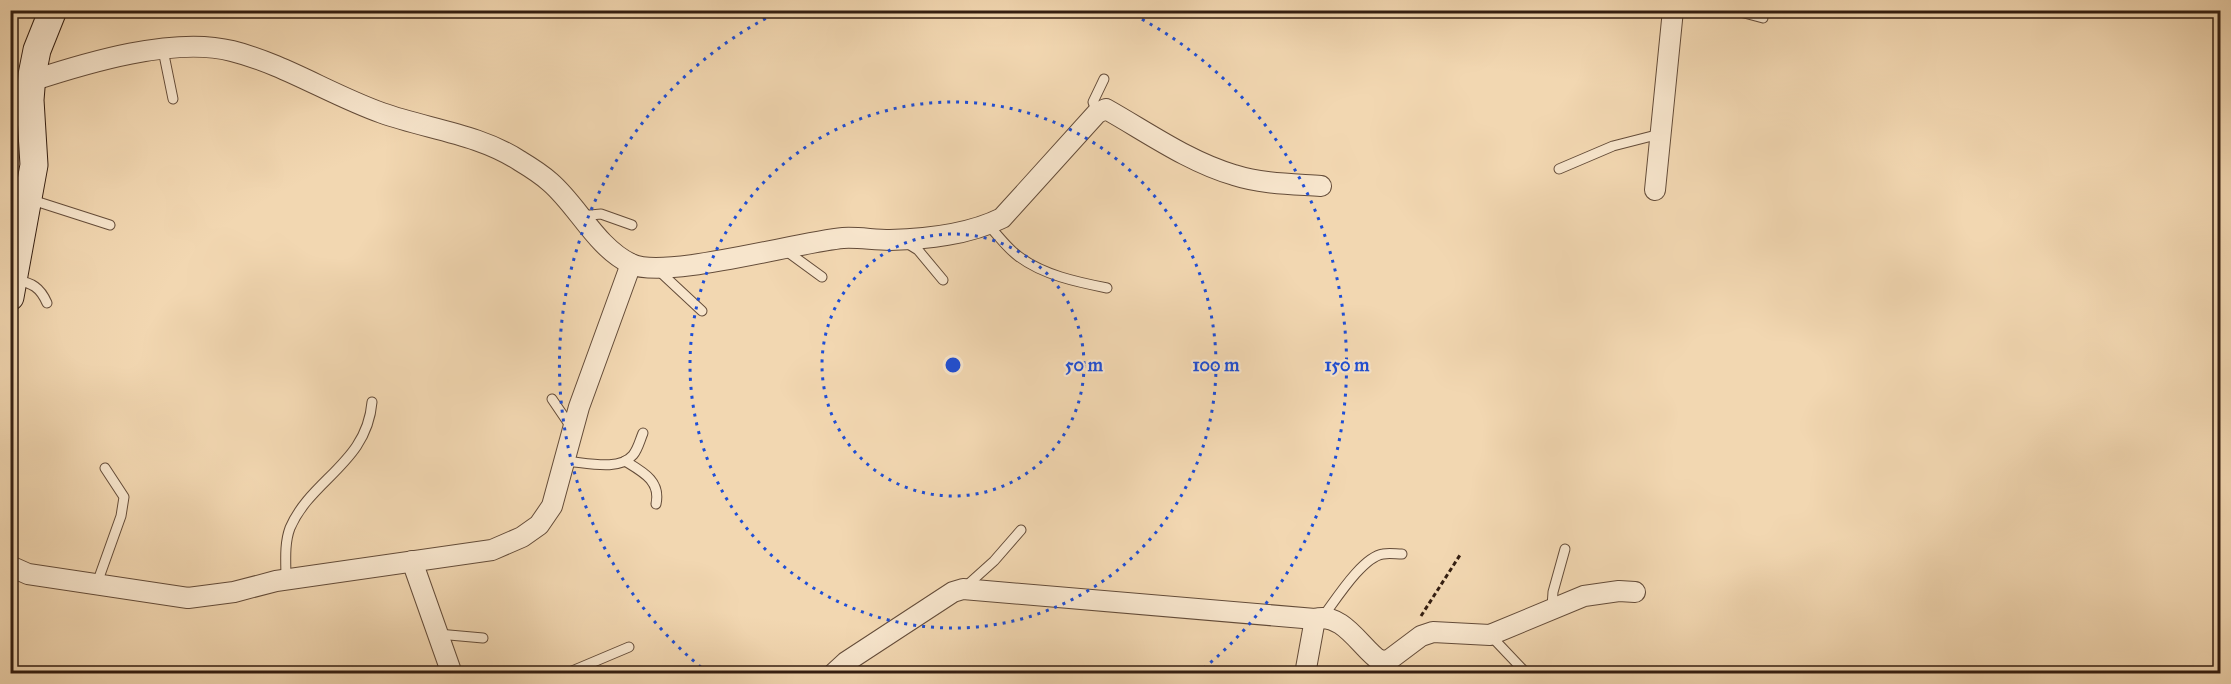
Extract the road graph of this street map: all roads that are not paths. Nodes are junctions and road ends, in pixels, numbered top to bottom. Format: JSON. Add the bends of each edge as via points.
{"nodes":[{"id":1,"x":53,"y":10,"type":"edge"},
{"id":2,"x":1673,"y":10,"type":"edge"},
{"id":3,"x":1733,"y":10,"type":"edge"},
{"id":4,"x":1763,"y":18,"type":"dead end"},
{"id":5,"x":163,"y":50,"type":"junction"},
{"id":6,"x":1104,"y":80,"type":"dead end"},
{"id":7,"x":31,"y":81,"type":"junction"},
{"id":8,"x":173,"y":99,"type":"dead end"},
{"id":9,"x":1097,"y":113,"type":"junction"},
{"id":10,"x":1660,"y":134,"type":"junction"},
{"id":11,"x":1558,"y":169,"type":"dead end"},
{"id":12,"x":1321,"y":186,"type":"dead end"},
{"id":13,"x":1655,"y":190,"type":"dead end"},
{"id":14,"x":28,"y":199,"type":"junction"},
{"id":15,"x":580,"y":216,"type":"junction"},
{"id":16,"x":110,"y":225,"type":"dead end"},
{"id":17,"x":632,"y":225,"type":"dead end"},
{"id":18,"x":988,"y":225,"type":"junction"},
{"id":19,"x":900,"y":239,"type":"junction"},
{"id":20,"x":783,"y":248,"type":"junction"},
{"id":21,"x":631,"y":264,"type":"junction"},
{"id":22,"x":656,"y":268,"type":"junction"},
{"id":23,"x":822,"y":278,"type":"dead end"},
{"id":24,"x":943,"y":280,"type":"dead end"},
{"id":25,"x":12,"y":288,"type":"edge"},
{"id":26,"x":1107,"y":288,"type":"dead end"},
{"id":27,"x":47,"y":303,"type":"dead end"},
{"id":28,"x":702,"y":311,"type":"dead end"},
{"id":29,"x":552,"y":399,"type":"dead end"},
{"id":30,"x":372,"y":402,"type":"dead end"},
{"id":31,"x":572,"y":429,"type":"junction"},
{"id":32,"x":643,"y":433,"type":"dead end"},
{"id":33,"x":564,"y":461,"type":"junction"},
{"id":34,"x":625,"y":461,"type":"junction"},
{"id":35,"x":105,"y":468,"type":"dead end"},
{"id":36,"x":656,"y":504,"type":"dead end"},
{"id":37,"x":1022,"y":530,"type":"dead end"},
{"id":38,"x":1565,"y":549,"type":"dead end"},
{"id":39,"x":1402,"y":554,"type":"dead end"},
{"id":40,"x":412,"y":561,"type":"junction"},
{"id":41,"x":10,"y":566,"type":"edge"},
{"id":42,"x":286,"y":579,"type":"junction"},
{"id":43,"x":96,"y":586,"type":"junction"},
{"id":44,"x":963,"y":589,"type":"junction"},
{"id":45,"x":1635,"y":592,"type":"dead end"},
{"id":46,"x":1552,"y":607,"type":"junction"},
{"id":47,"x":1319,"y":619,"type":"junction"},
{"id":48,"x":438,"y":634,"type":"junction"},
{"id":49,"x":1490,"y":634,"type":"junction"},
{"id":50,"x":483,"y":638,"type":"dead end"},
{"id":51,"x":628,"y":647,"type":"dead end"},
{"id":52,"x":1391,"y":667,"type":"edge"},
{"id":53,"x":452,"y":674,"type":"edge"},
{"id":54,"x":565,"y":674,"type":"edge"},
{"id":55,"x":833,"y":674,"type":"edge"},
{"id":56,"x":1305,"y":674,"type":"edge"},
{"id":57,"x":1527,"y":674,"type":"edge"}],
"edges":[{"from":1,"to":7,"type":"street","via":[[37,50]]},
{"from":2,"to":10,"type":"street"},
{"from":3,"to":4,"type":"lane"},
{"from":5,"to":7,"type":"street","via":[[78,66]]},
{"from":5,"to":8,"type":"lane"},
{"from":5,"to":15,"type":"street","via":[[196,47],[231,51],[384,114],[492,145],[551,183]]},
{"from":6,"to":9,"type":"lane","via":[[1093,102]]},
{"from":7,"to":14,"type":"street","via":[[34,165]]},
{"from":9,"to":12,"type":"street","via":[[1106,110],[1233,175],[1261,182]]},
{"from":9,"to":18,"type":"street","via":[[1017,203]]},
{"from":10,"to":11,"type":"lane","via":[[1613,146]]},
{"from":10,"to":13,"type":"street"},
{"from":14,"to":16,"type":"lane"},
{"from":14,"to":25,"type":"street"},
{"from":15,"to":17,"type":"lane","via":[[601,214]]},
{"from":15,"to":21,"type":"street","via":[[607,246]]},
{"from":18,"to":19,"type":"street","via":[[931,238]]},
{"from":18,"to":26,"type":"lane","via":[[1017,256],[1036,267],[1069,280]]},
{"from":19,"to":20,"type":"street","via":[[845,238]]},
{"from":19,"to":24,"type":"lane","via":[[918,250]]},
{"from":20,"to":22,"type":"street"},
{"from":20,"to":23,"type":"lane"},
{"from":21,"to":22,"type":"street"},
{"from":21,"to":31,"type":"street"},
{"from":22,"to":28,"type":"lane"},
{"from":25,"to":27,"type":"lane","via":[[32,283],[42,291]]},
{"from":29,"to":31,"type":"lane"},
{"from":30,"to":42,"type":"lane","via":[[370,421],[360,443],[298,514],[289,530]]},
{"from":31,"to":33,"type":"street"},
{"from":32,"to":34,"type":"lane","via":[[634,454]]},
{"from":33,"to":34,"type":"lane"},
{"from":33,"to":40,"type":"street","via":[[552,507],[539,525],[522,537],[492,550]]},
{"from":34,"to":36,"type":"lane","via":[[654,483]]},
{"from":35,"to":43,"type":"lane","via":[[123,497],[121,516]]},
{"from":37,"to":44,"type":"lane"},
{"from":38,"to":46,"type":"lane"},
{"from":39,"to":47,"type":"lane","via":[[1381,554],[1369,562]]},
{"from":40,"to":42,"type":"street"},
{"from":40,"to":48,"type":"street"},
{"from":41,"to":43,"type":"street","via":[[28,574]]},
{"from":42,"to":43,"type":"street","via":[[188,598]]},
{"from":44,"to":47,"type":"street"},
{"from":44,"to":55,"type":"street"},
{"from":45,"to":46,"type":"street","via":[[1584,596]]},
{"from":46,"to":49,"type":"street"},
{"from":47,"to":52,"type":"street","via":[[1337,622],[1373,656]]},
{"from":47,"to":56,"type":"street"},
{"from":48,"to":50,"type":"lane"},
{"from":48,"to":53,"type":"street"},
{"from":49,"to":52,"type":"street","via":[[1433,632],[1421,636],[1389,660]]},
{"from":49,"to":57,"type":"lane"},
{"from":51,"to":54,"type":"lane"}]}
